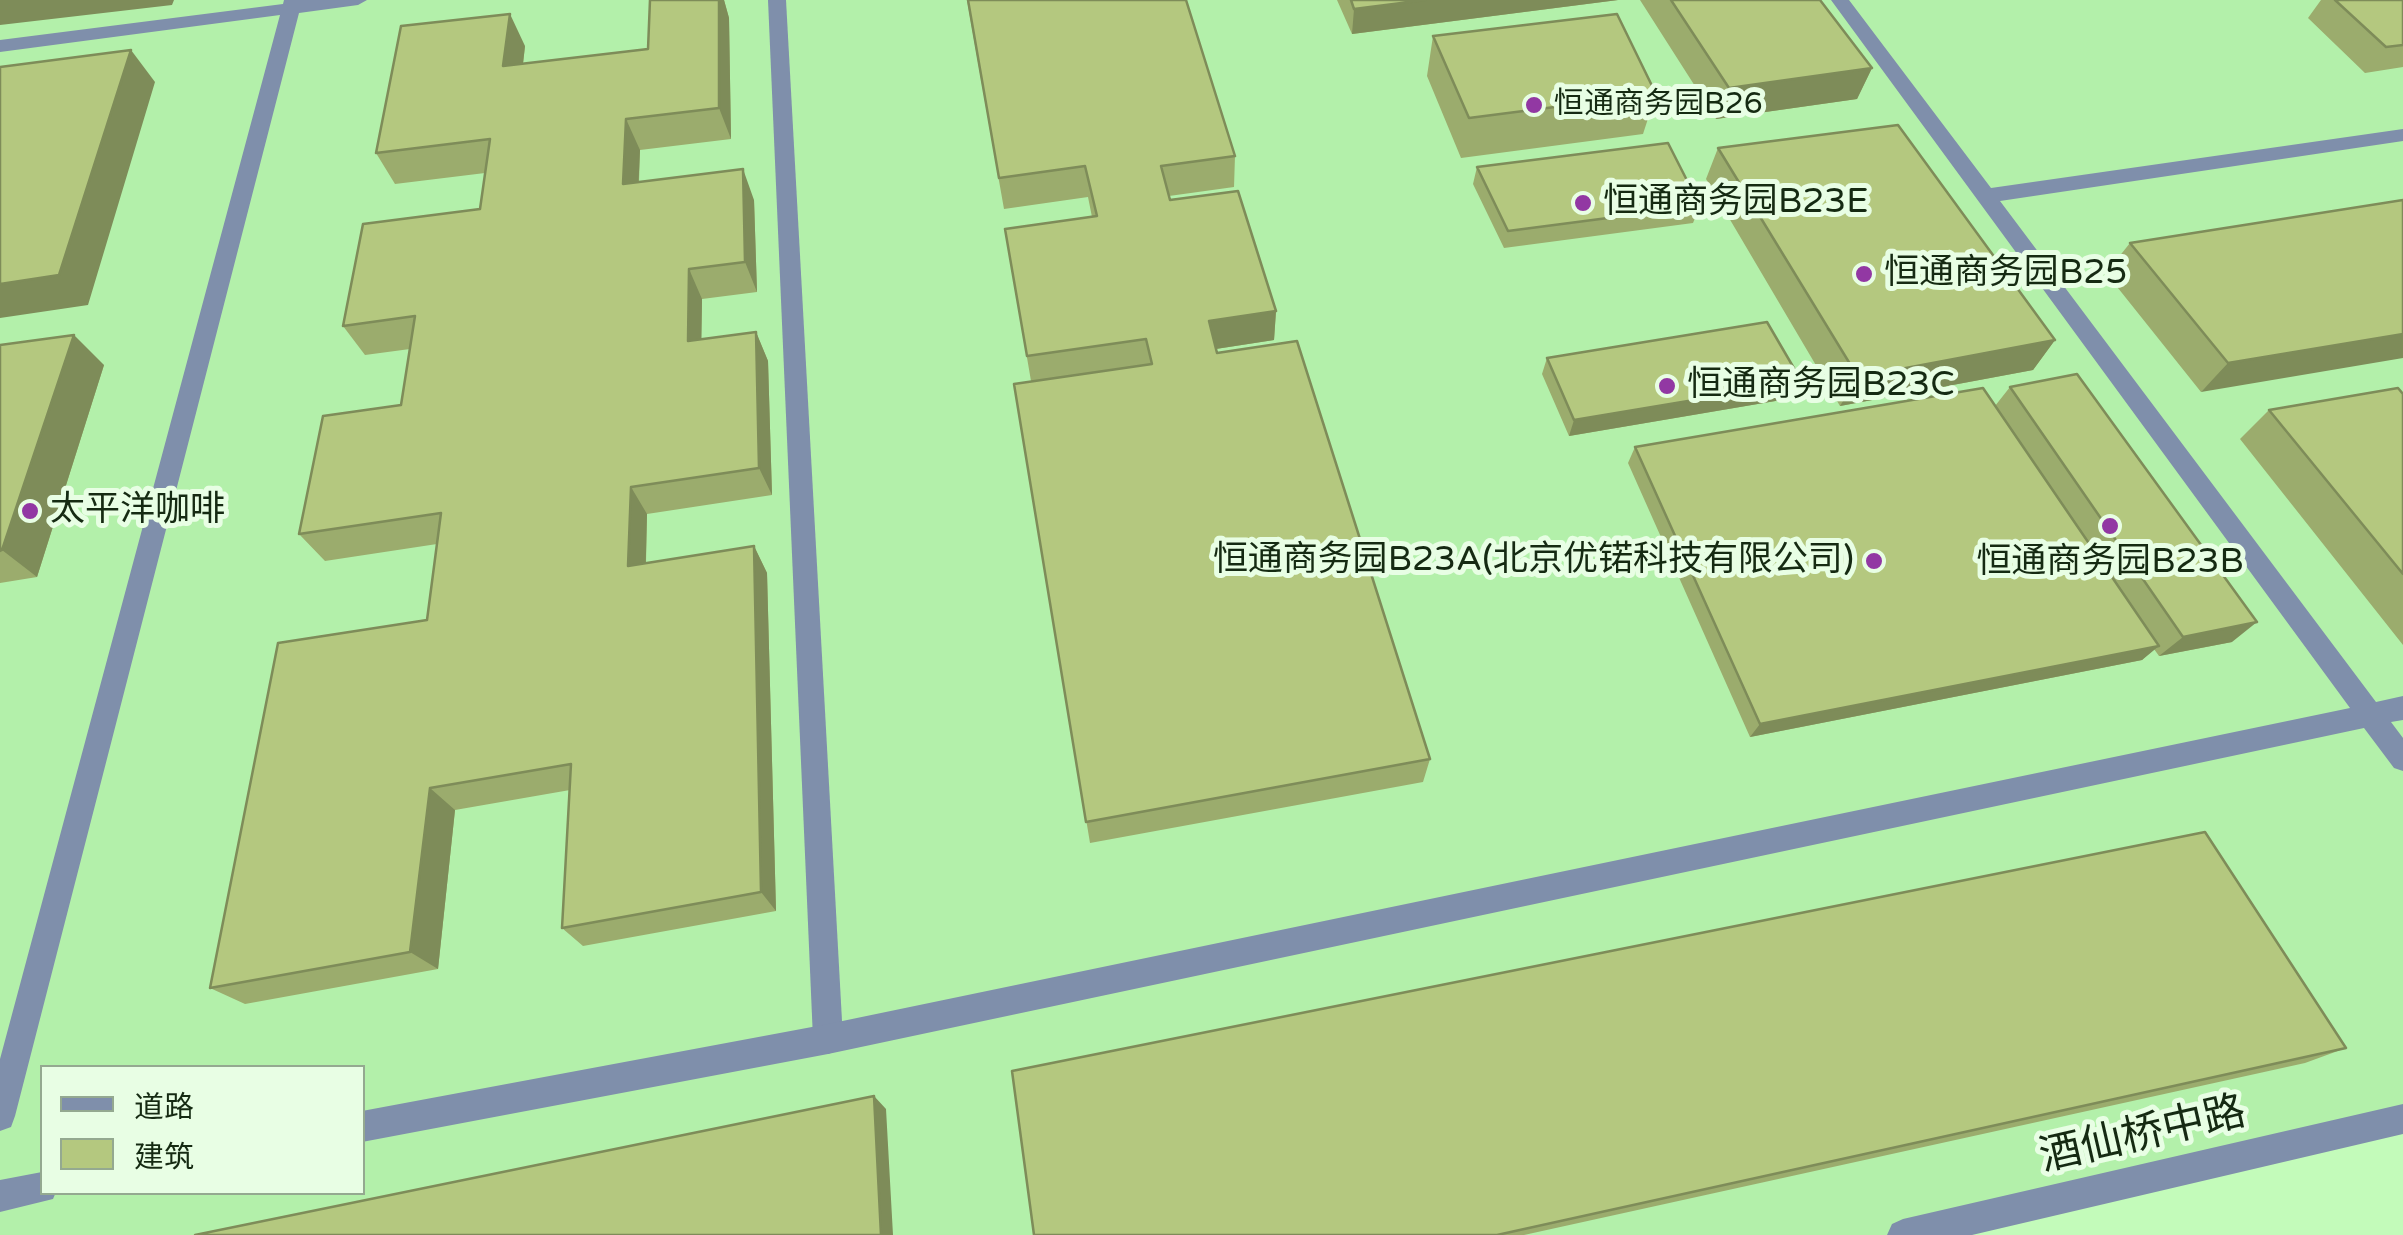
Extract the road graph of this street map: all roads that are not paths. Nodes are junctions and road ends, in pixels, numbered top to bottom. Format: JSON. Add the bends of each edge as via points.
{"nodes":[{"id":1,"x":358,"y":0,"type":"edge"},
{"id":2,"x":777,"y":0,"type":"edge"},
{"id":3,"x":1840,"y":0,"type":"edge"},
{"id":4,"x":292,"y":5,"type":"edge"},
{"id":5,"x":0,"y":46,"type":"edge"},
{"id":6,"x":2403,"y":135,"type":"edge"},
{"id":7,"x":1986,"y":196,"type":"junction"},
{"id":8,"x":2403,"y":708,"type":"edge"},
{"id":9,"x":2370,"y":714,"type":"junction"},
{"id":10,"x":2403,"y":759,"type":"edge"},
{"id":11,"x":828,"y":1039,"type":"junction"},
{"id":12,"x":0,"y":1116,"type":"edge"},
{"id":13,"x":2403,"y":1119,"type":"edge"},
{"id":14,"x":365,"y":1126,"type":"edge"},
{"id":15,"x":40,"y":1188,"type":"edge"},
{"id":16,"x":0,"y":1196,"type":"edge"},
{"id":17,"x":1903,"y":1235,"type":"edge"}],
"edges":[{"from":1,"to":4,"type":"street"},
{"from":2,"to":11,"type":"street"},
{"from":3,"to":7,"type":"street"},
{"from":4,"to":5,"type":"street"},
{"from":4,"to":12,"type":"street"},
{"from":6,"to":7,"type":"street"},
{"from":7,"to":9,"type":"street"},
{"from":8,"to":9,"type":"street"},
{"from":9,"to":10,"type":"street"},
{"from":9,"to":11,"type":"street"},
{"from":11,"to":14,"type":"street"},
{"from":13,"to":17,"type":"street","name":"酒仙桥中路"},
{"from":15,"to":16,"type":"street"}]}
